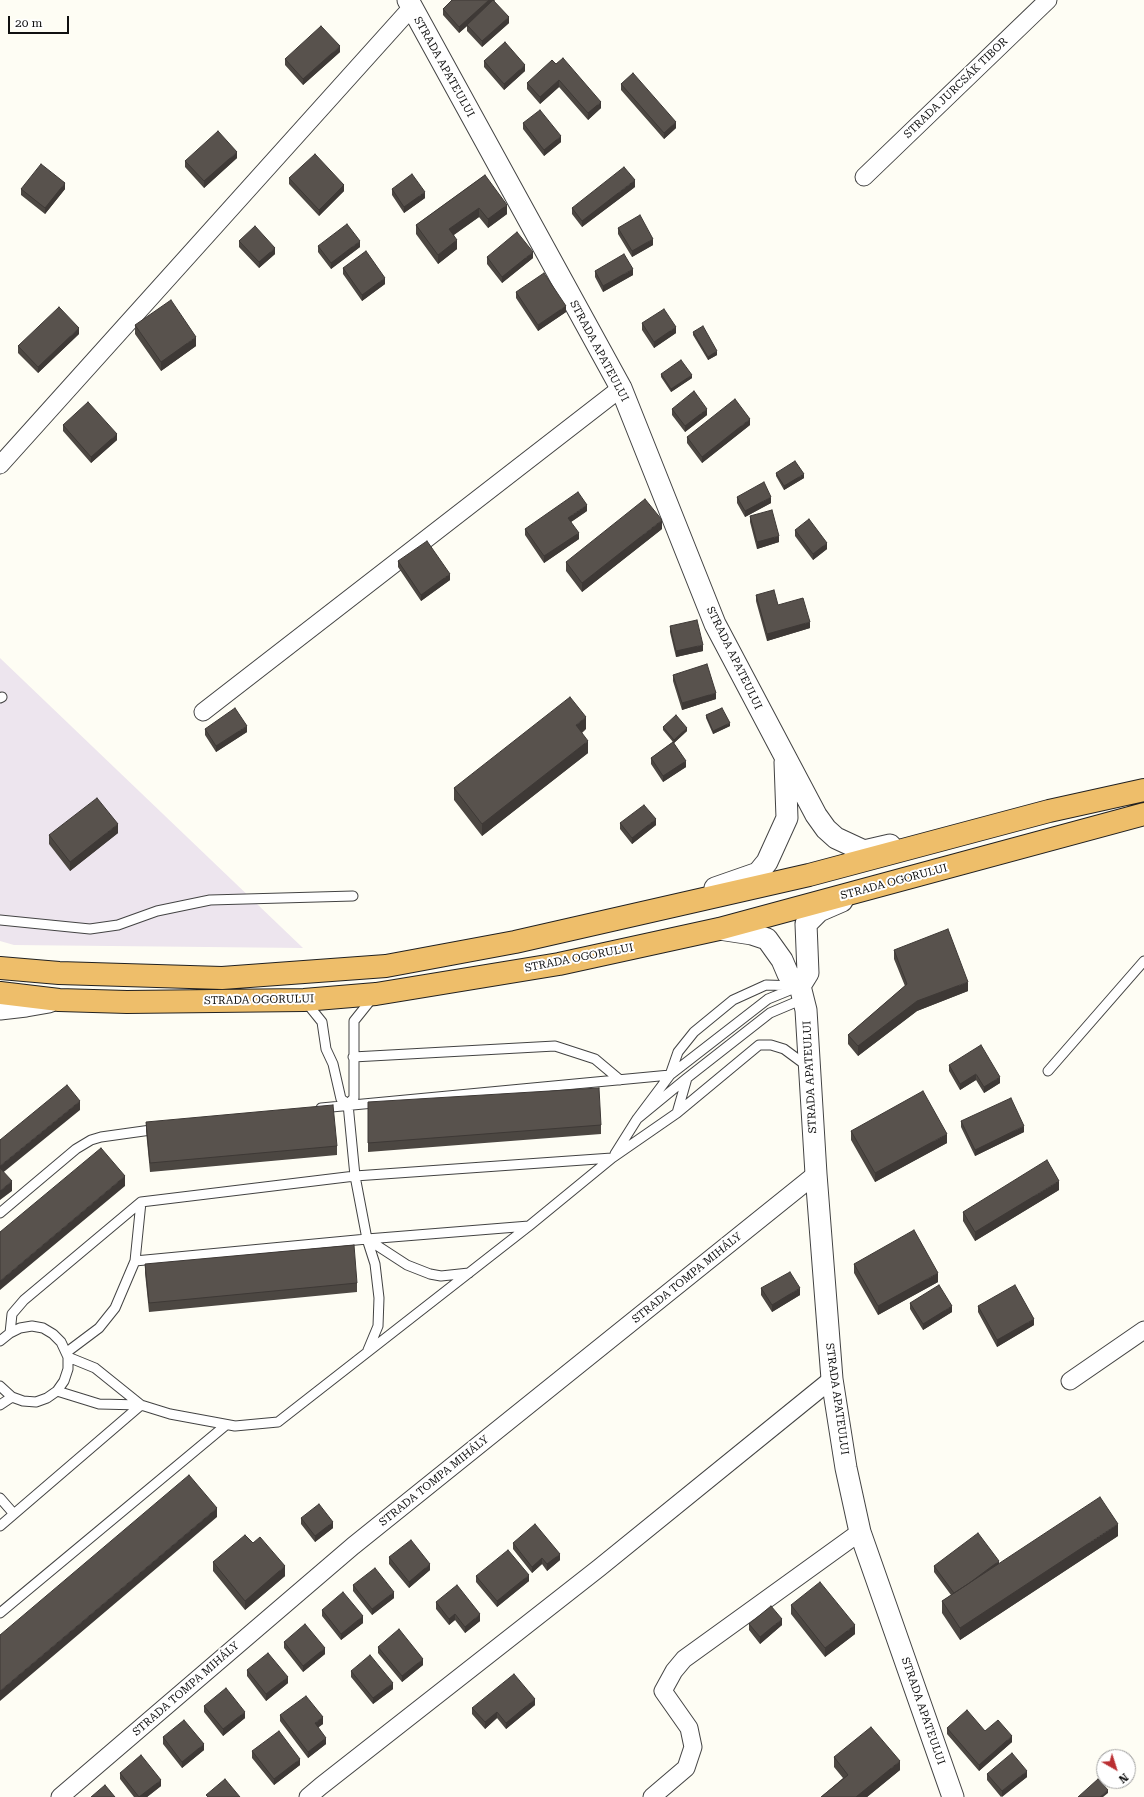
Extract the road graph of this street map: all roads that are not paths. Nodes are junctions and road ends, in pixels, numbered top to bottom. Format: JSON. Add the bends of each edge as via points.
{"nodes":[{"id":1,"x":1048,"y":0,"type":"edge"},
{"id":2,"x":410,"y":4,"type":"edge"},
{"id":3,"x":864,"y":177,"type":"dead end"},
{"id":4,"x":621,"y":388,"type":"junction"},
{"id":5,"x":0,"y":465,"type":"edge"},
{"id":6,"x":203,"y":712,"type":"dead end"},
{"id":7,"x":785,"y":758,"type":"junction"},
{"id":8,"x":1144,"y":790,"type":"edge"},
{"id":9,"x":1049,"y":811,"type":"junction"},
{"id":10,"x":1144,"y":814,"type":"edge"},
{"id":11,"x":866,"y":890,"type":"junction"},
{"id":12,"x":353,"y":896,"type":"dead end"},
{"id":13,"x":652,"y":910,"type":"junction"},
{"id":14,"x":0,"y":920,"type":"edge"},
{"id":15,"x":719,"y":929,"type":"junction"},
{"id":16,"x":1144,"y":961,"type":"edge"},
{"id":17,"x":0,"y":968,"type":"edge"},
{"id":18,"x":801,"y":992,"type":"junction"},
{"id":19,"x":0,"y":993,"type":"edge"},
{"id":20,"x":376,"y":994,"type":"junction"},
{"id":21,"x":59,"y":1000,"type":"junction"},
{"id":22,"x":304,"y":1000,"type":"junction"},
{"id":23,"x":0,"y":1009,"type":"edge"},
{"id":24,"x":353,"y":1057,"type":"junction"},
{"id":25,"x":809,"y":1067,"type":"junction"},
{"id":26,"x":1048,"y":1070,"type":"dead end"},
{"id":27,"x":670,"y":1075,"type":"junction"},
{"id":28,"x":687,"y":1078,"type":"junction"},
{"id":29,"x":620,"y":1080,"type":"junction"},
{"id":30,"x":348,"y":1104,"type":"junction"},
{"id":31,"x":310,"y":1109,"type":"edge"},
{"id":32,"x":677,"y":1113,"type":"junction"},
{"id":33,"x":637,"y":1119,"type":"junction"},
{"id":34,"x":171,"y":1128,"type":"edge"},
{"id":35,"x":612,"y":1158,"type":"junction"},
{"id":36,"x":816,"y":1174,"type":"junction"},
{"id":37,"x":355,"y":1176,"type":"junction"},
{"id":38,"x":141,"y":1202,"type":"junction"},
{"id":39,"x":0,"y":1213,"type":"edge"},
{"id":40,"x":529,"y":1226,"type":"junction"},
{"id":41,"x":367,"y":1238,"type":"junction"},
{"id":42,"x":135,"y":1261,"type":"junction"},
{"id":43,"x":470,"y":1273,"type":"junction"},
{"id":44,"x":1144,"y":1330,"type":"edge"},
{"id":45,"x":10,"y":1332,"type":"junction"},
{"id":46,"x":0,"y":1341,"type":"edge"},
{"id":47,"x":368,"y":1352,"type":"junction"},
{"id":48,"x":67,"y":1355,"type":"junction"},
{"id":49,"x":832,"y":1379,"type":"junction"},
{"id":50,"x":1070,"y":1381,"type":"dead end"},
{"id":51,"x":0,"y":1386,"type":"edge"},
{"id":52,"x":57,"y":1390,"type":"junction"},
{"id":53,"x":12,"y":1397,"type":"junction"},
{"id":54,"x":0,"y":1404,"type":"edge"},
{"id":55,"x":141,"y":1406,"type":"junction"},
{"id":56,"x":226,"y":1425,"type":"junction"},
{"id":57,"x":0,"y":1498,"type":"edge"},
{"id":58,"x":14,"y":1514,"type":"junction"},
{"id":59,"x":0,"y":1526,"type":"edge"},
{"id":60,"x":860,"y":1532,"type":"junction"},
{"id":61,"x":0,"y":1613,"type":"edge"},
{"id":62,"x":60,"y":1797,"type":"edge"},
{"id":63,"x":308,"y":1797,"type":"edge"},
{"id":64,"x":652,"y":1797,"type":"edge"},
{"id":65,"x":953,"y":1797,"type":"edge"}],
"edges":[{"from":1,"to":3,"type":"street","name":"STRADA JURCSÁK TIBOR"},
{"from":2,"to":4,"type":"street","name":"STRADA APATEULUI"},
{"from":2,"to":5,"type":"street"},
{"from":4,"to":6,"type":"street"},
{"from":4,"to":7,"type":"street","name":"STRADA APATEULUI","via":[[715,624]]},
{"from":7,"to":9,"type":"street","name":"STRADA APATEULUI","via":[[826,829],[836,838],[864,851],[925,835]]},
{"from":7,"to":13,"type":"street","name":"STRADA APATEULUI","via":[[787,818],[767,862],[758,873]]},
{"from":8,"to":9,"type":"highway","name":"STRADA OGORULUI"},
{"from":9,"to":13,"type":"highway","name":"STRADA OGORULUI","via":[[809,874]]},
{"from":10,"to":11,"type":"highway","name":"STRADA OGORULUI"},
{"from":11,"to":15,"type":"highway","name":"STRADA OGORULUI"},
{"from":11,"to":18,"type":"street","via":[[819,911],[806,924],[808,973]]},
{"from":12,"to":14,"type":"lane","via":[[210,900],[156,911],[118,926],[90,929]]},
{"from":13,"to":17,"type":"highway","name":"STRADA OGORULUI","via":[[515,942],[386,966],[222,978],[59,973]]},
{"from":15,"to":18,"type":"street","via":[[767,939]]},
{"from":15,"to":20,"type":"highway","name":"STRADA OGORULUI","via":[[559,964]]},
{"from":16,"to":26,"type":"lane"},
{"from":18,"to":25,"type":"street","name":"STRADA APATEULUI","via":[[806,1010]]},
{"from":18,"to":27,"type":"lane","via":[[768,999]]},
{"from":18,"to":27,"type":"lane","via":[[766,985],[733,1000],[690,1037],[678,1052]]},
{"from":18,"to":28,"type":"lane"},
{"from":19,"to":21,"type":"highway","name":"STRADA OGORULUI"},
{"from":20,"to":22,"type":"highway","name":"STRADA OGORULUI"},
{"from":20,"to":24,"type":"lane","via":[[354,1021]]},
{"from":21,"to":22,"type":"highway","name":"STRADA OGORULUI"},
{"from":21,"to":23,"type":"street"},
{"from":22,"to":30,"type":"lane","via":[[322,1022],[326,1049],[341,1099]]},
{"from":24,"to":29,"type":"lane","via":[[555,1046],[595,1059]]},
{"from":24,"to":30,"type":"lane","via":[[354,1098]]},
{"from":25,"to":32,"type":"lane","via":[[784,1049],[759,1045]]},
{"from":25,"to":36,"type":"street","name":"STRADA APATEULUI"},
{"from":27,"to":29,"type":"lane"},
{"from":27,"to":33,"type":"lane"},
{"from":28,"to":32,"type":"lane"},
{"from":28,"to":33,"type":"lane"},
{"from":29,"to":30,"type":"lane"},
{"from":30,"to":31,"type":"lane"},
{"from":30,"to":37,"type":"lane"},
{"from":32,"to":35,"type":"lane"},
{"from":33,"to":35,"type":"lane"},
{"from":34,"to":39,"type":"lane","via":[[90,1140]]},
{"from":35,"to":37,"type":"lane"},
{"from":35,"to":40,"type":"lane"},
{"from":36,"to":49,"type":"street","name":"STRADA APATEULUI"},
{"from":36,"to":62,"type":"street","name":"STRADA TOMPA MIHÁLY","via":[[353,1546]]},
{"from":37,"to":38,"type":"lane"},
{"from":37,"to":41,"type":"lane"},
{"from":38,"to":42,"type":"lane"},
{"from":38,"to":45,"type":"lane","via":[[24,1300],[12,1314]]},
{"from":40,"to":41,"type":"lane"},
{"from":40,"to":43,"type":"lane"},
{"from":41,"to":42,"type":"lane"},
{"from":41,"to":43,"type":"lane","via":[[407,1265],[430,1274],[441,1276]]},
{"from":41,"to":47,"type":"lane","via":[[379,1298],[378,1326]]},
{"from":42,"to":48,"type":"lane","via":[[115,1308],[99,1328]]},
{"from":43,"to":47,"type":"lane"},
{"from":44,"to":50,"type":"street"},
{"from":45,"to":46,"type":"lane"},
{"from":45,"to":48,"type":"lane","via":[[26,1327],[43,1328],[61,1342]]},
{"from":47,"to":56,"type":"lane","via":[[278,1422]]},
{"from":48,"to":52,"type":"lane","via":[[68,1369]]},
{"from":48,"to":55,"type":"lane","via":[[95,1368]]},
{"from":49,"to":60,"type":"street","name":"STRADA APATEULUI","via":[[846,1468]]},
{"from":49,"to":63,"type":"street","via":[[599,1568]]},
{"from":51,"to":53,"type":"lane"},
{"from":52,"to":53,"type":"lane","via":[[36,1402]]},
{"from":52,"to":55,"type":"lane","via":[[99,1404]]},
{"from":53,"to":54,"type":"lane"},
{"from":55,"to":56,"type":"lane"},
{"from":55,"to":58,"type":"lane"},
{"from":56,"to":61,"type":"lane"},
{"from":57,"to":58,"type":"lane"},
{"from":58,"to":59,"type":"lane"},
{"from":60,"to":64,"type":"street","via":[[684,1659],[674,1671],[663,1691],[689,1728],[693,1747],[686,1768]]},
{"from":60,"to":65,"type":"street","name":"STRADA APATEULUI"}]}
